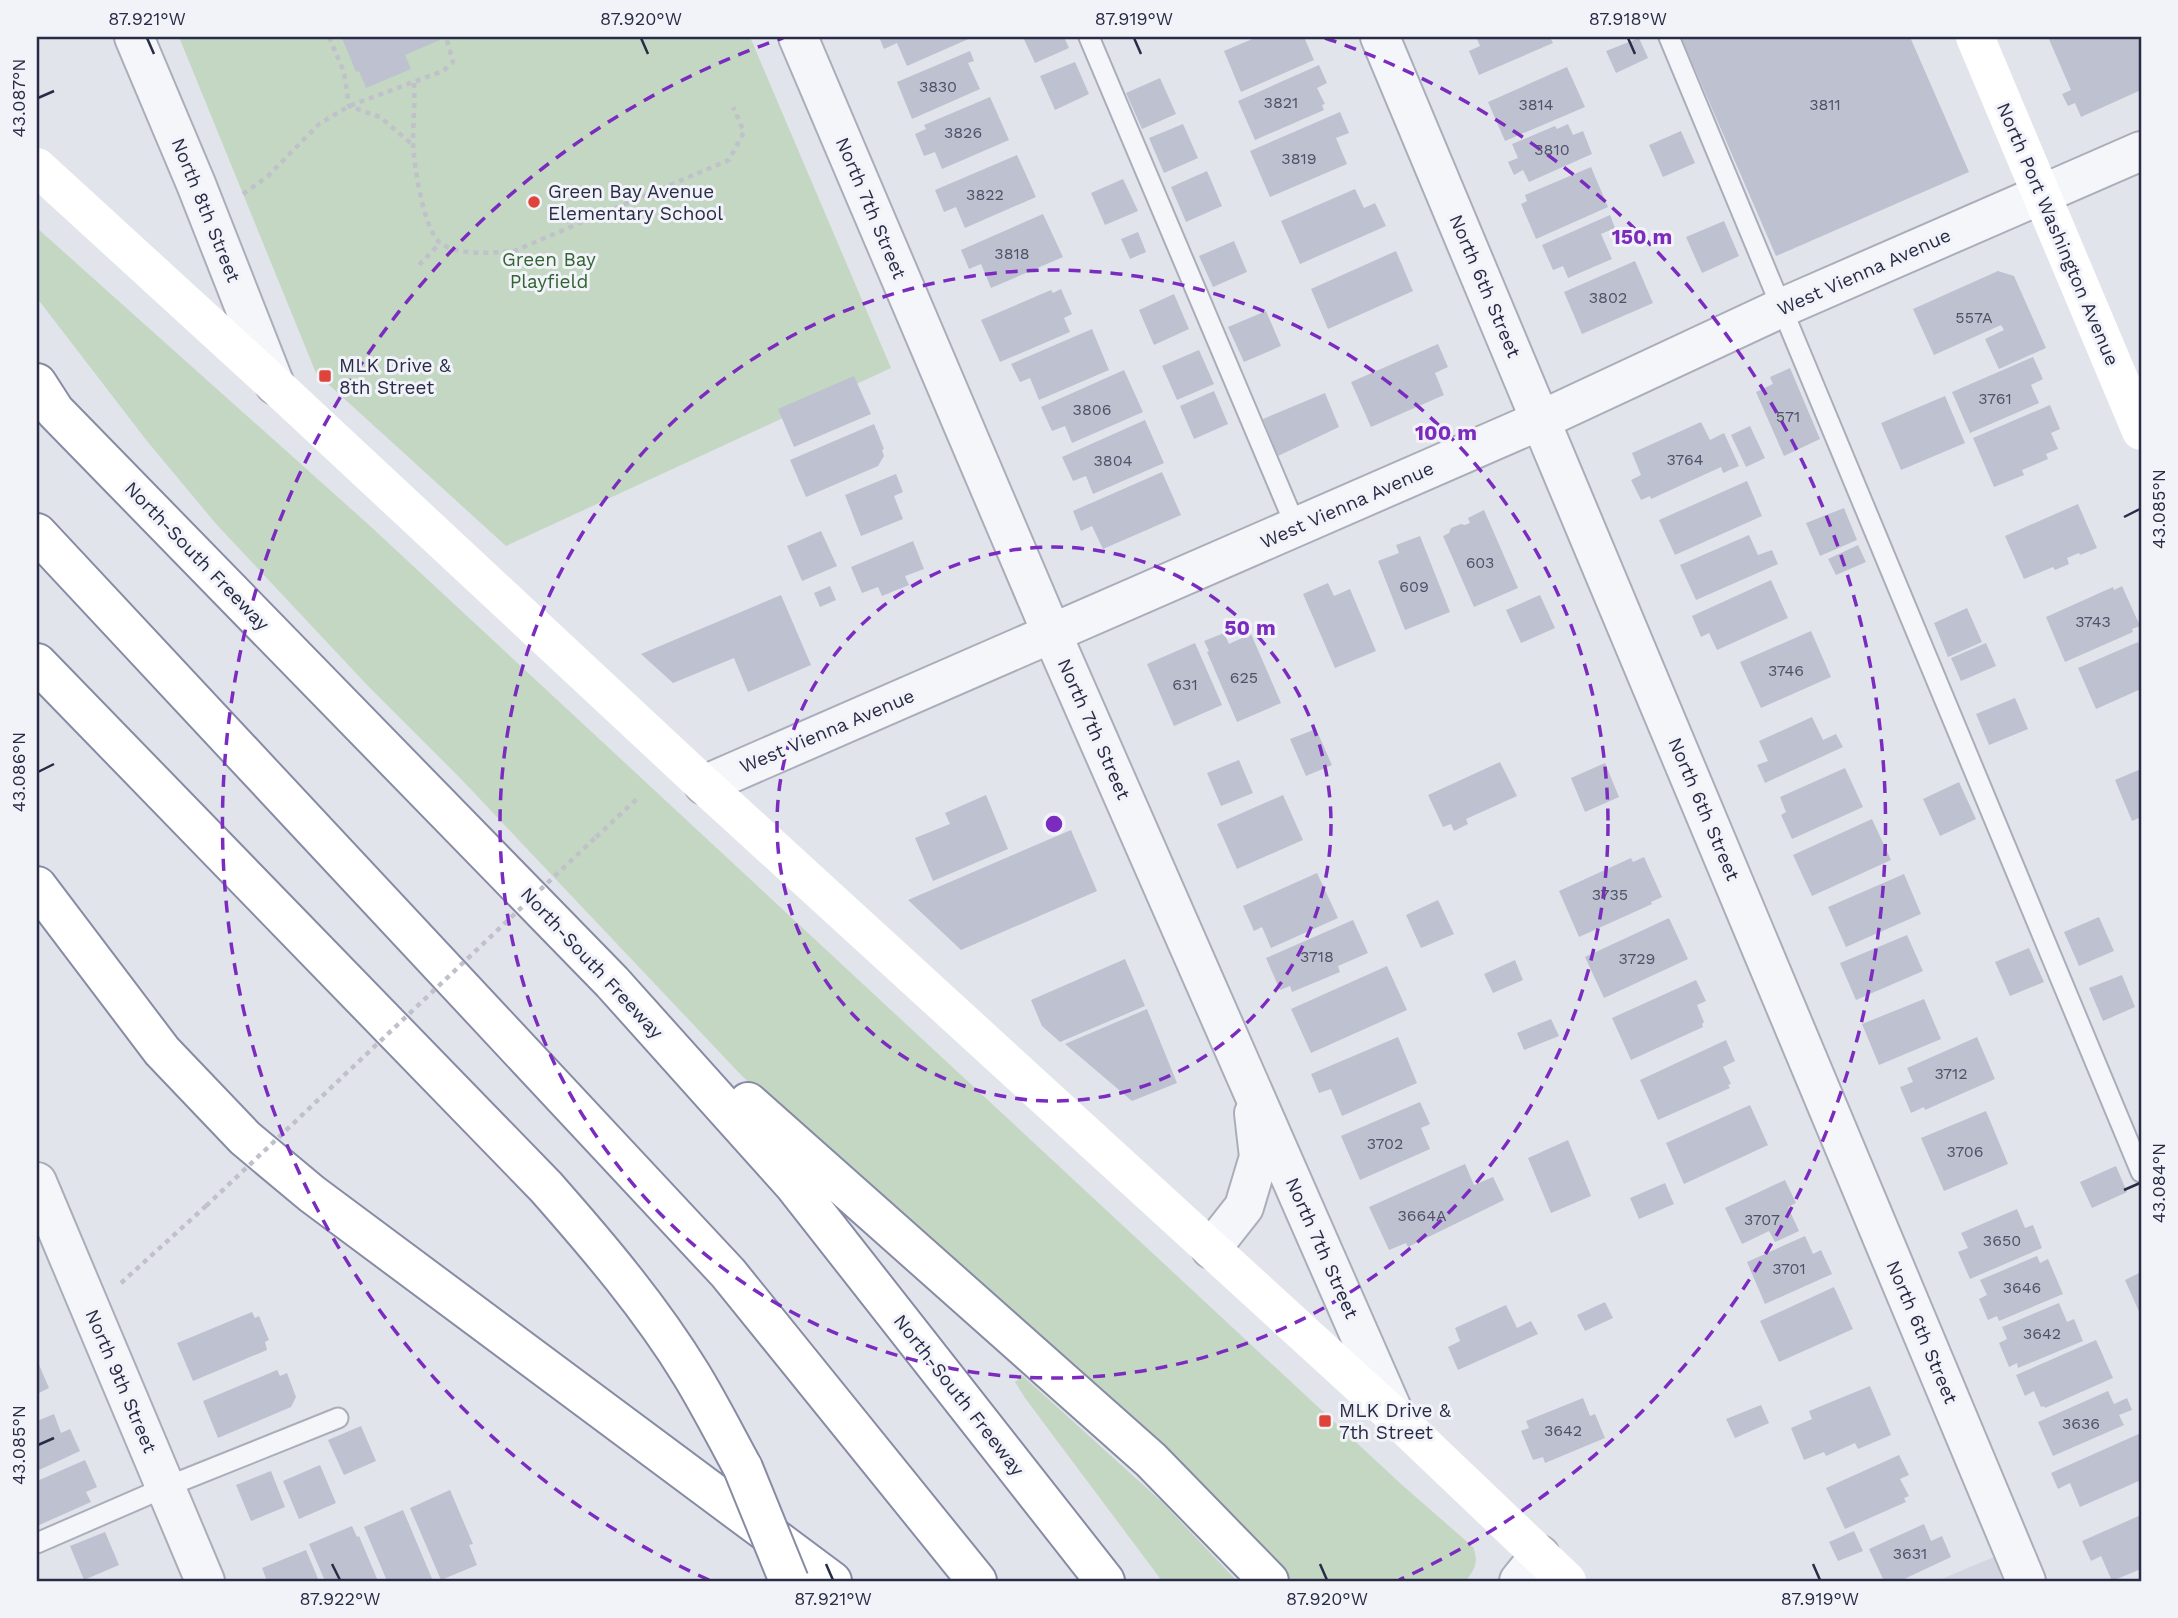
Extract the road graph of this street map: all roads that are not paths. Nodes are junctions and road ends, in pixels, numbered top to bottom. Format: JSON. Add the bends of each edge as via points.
{"nodes":[{"id":1,"x":134,"y":37,"type":"edge"},
{"id":2,"x":798,"y":37,"type":"edge"},
{"id":3,"x":1089,"y":37,"type":"edge"},
{"id":4,"x":1380,"y":37,"type":"edge"},
{"id":5,"x":1669,"y":37,"type":"edge"},
{"id":6,"x":1975,"y":37,"type":"edge"},
{"id":7,"x":2141,"y":151,"type":"edge"},
{"id":8,"x":42,"y":171,"type":"edge"},
{"id":9,"x":2042,"y":195,"type":"junction"},
{"id":10,"x":1781,"y":308,"type":"junction"},
{"id":11,"x":37,"y":383,"type":"edge"},
{"id":12,"x":275,"y":384,"type":"junction"},
{"id":13,"x":1541,"y":420,"type":"junction"},
{"id":14,"x":2141,"y":432,"type":"edge"},
{"id":15,"x":1296,"y":527,"type":"junction"},
{"id":16,"x":37,"y":533,"type":"edge"},
{"id":17,"x":1052,"y":634,"type":"junction"},
{"id":18,"x":37,"y":663,"type":"edge"},
{"id":19,"x":704,"y":785,"type":"junction"},
{"id":20,"x":37,"y":886,"type":"edge"},
{"id":21,"x":612,"y":982,"type":"junction"},
{"id":22,"x":1251,"y":1087,"type":"junction"},
{"id":23,"x":2141,"y":1172,"type":"edge"},
{"id":24,"x":37,"y":1182,"type":"edge"},
{"id":25,"x":1211,"y":1249,"type":"junction"},
{"id":26,"x":338,"y":1418,"type":"dead end"},
{"id":27,"x":1396,"y":1418,"type":"junction"},
{"id":28,"x":166,"y":1487,"type":"junction"},
{"id":29,"x":37,"y":1543,"type":"edge"},
{"id":30,"x":1530,"y":1568,"type":"edge"},
{"id":31,"x":205,"y":1581,"type":"edge"},
{"id":32,"x":789,"y":1581,"type":"edge"},
{"id":33,"x":832,"y":1581,"type":"edge"},
{"id":34,"x":977,"y":1581,"type":"edge"},
{"id":35,"x":1105,"y":1581,"type":"edge"},
{"id":36,"x":1269,"y":1581,"type":"edge"},
{"id":37,"x":1567,"y":1581,"type":"edge"},
{"id":38,"x":2026,"y":1581,"type":"edge"}],
"edges":[{"from":1,"to":12,"type":"street","name":"North 8th Street"},
{"from":2,"to":17,"type":"street","name":"North 7th Street"},
{"from":3,"to":15,"type":"lane"},
{"from":4,"to":13,"type":"street","name":"North 6th Street"},
{"from":5,"to":10,"type":"lane"},
{"from":6,"to":9,"type":"main road","name":"North Port Washington Avenue"},
{"from":7,"to":9,"type":"street","name":"West Vienna Avenue"},
{"from":8,"to":12,"type":"main road"},
{"from":9,"to":10,"type":"street","name":"West Vienna Avenue"},
{"from":9,"to":14,"type":"main road","name":"North Port Washington Avenue"},
{"from":10,"to":13,"type":"street","name":"West Vienna Avenue"},
{"from":10,"to":23,"type":"lane"},
{"from":11,"to":21,"type":"main road","name":"North-South Freeway","via":[[55,411]]},
{"from":12,"to":19,"type":"main road"},
{"from":13,"to":15,"type":"street","name":"West Vienna Avenue"},
{"from":13,"to":38,"type":"street","name":"North 6th Street"},
{"from":15,"to":17,"type":"street","name":"West Vienna Avenue"},
{"from":16,"to":34,"type":"main road","via":[[728,1273]]},
{"from":17,"to":19,"type":"street","name":"West Vienna Avenue"},
{"from":17,"to":22,"type":"street","name":"North 7th Street"},
{"from":18,"to":32,"type":"main road","bridge":true,"via":[[584,1230],[691,1373],[743,1468]]},
{"from":19,"to":25,"type":"main road"},
{"from":20,"to":33,"type":"main road","via":[[162,1051],[245,1138],[312,1194]]},
{"from":21,"to":35,"type":"main road","name":"North-South Freeway","via":[[794,1185]]},
{"from":21,"to":36,"type":"main road","via":[[1151,1460]]},
{"from":22,"to":25,"type":"street","via":[[1259,1157],[1244,1207]]},
{"from":22,"to":27,"type":"street","name":"North 7th Street"},
{"from":24,"to":28,"type":"street","name":"North 9th Street"},
{"from":25,"to":27,"type":"main road"},
{"from":26,"to":28,"type":"lane"},
{"from":27,"to":30,"type":"main road"},
{"from":28,"to":29,"type":"lane"},
{"from":28,"to":31,"type":"street","name":"North 9th Street"},
{"from":30,"to":37,"type":"main road"}]}
